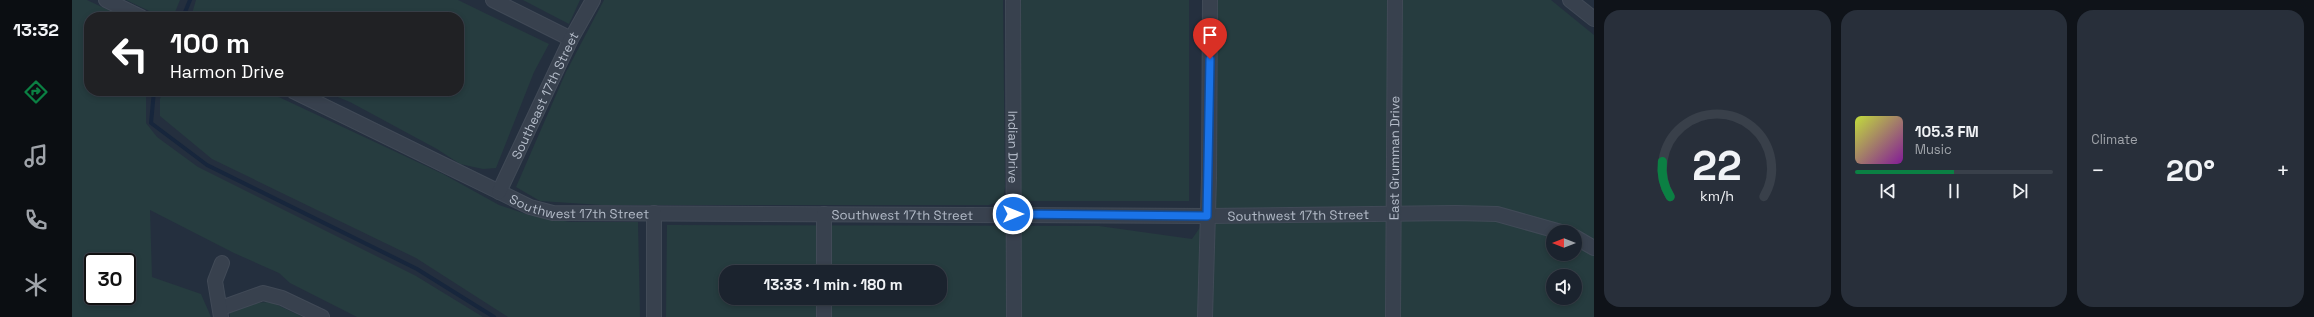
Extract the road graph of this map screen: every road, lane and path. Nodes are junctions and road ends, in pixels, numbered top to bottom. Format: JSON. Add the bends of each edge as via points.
{"nodes":[{"id":1,"x":106,"y":0,"type":"edge"},
{"id":2,"x":493,"y":0,"type":"edge"},
{"id":3,"x":593,"y":0,"type":"edge"},
{"id":4,"x":1013,"y":0,"type":"edge"},
{"id":5,"x":1210,"y":0,"type":"edge"},
{"id":6,"x":1395,"y":0,"type":"edge"},
{"id":7,"x":1570,"y":0,"type":"edge"},
{"id":8,"x":131,"y":12,"type":"edge"},
{"id":9,"x":1594,"y":20,"type":"edge"},
{"id":10,"x":571,"y":39,"type":"junction"},
{"id":11,"x":302,"y":96,"type":"edge"},
{"id":12,"x":499,"y":192,"type":"junction"},
{"id":13,"x":654,"y":213,"type":"junction"},
{"id":14,"x":1392,"y":213,"type":"junction"},
{"id":15,"x":824,"y":214,"type":"junction"},
{"id":16,"x":1013,"y":214,"type":"junction"},
{"id":17,"x":1207,"y":216,"type":"junction"},
{"id":18,"x":1546,"y":228,"type":"edge"},
{"id":19,"x":1582,"y":241,"type":"edge"},
{"id":20,"x":1594,"y":248,"type":"edge"},
{"id":21,"x":222,"y":263,"type":"dead end"},
{"id":22,"x":824,"y":265,"type":"edge"},
{"id":23,"x":824,"y":305,"type":"edge"},
{"id":24,"x":221,"y":313,"type":"edge"},
{"id":25,"x":322,"y":317,"type":"edge"},
{"id":26,"x":654,"y":317,"type":"edge"},
{"id":27,"x":824,"y":317,"type":"edge"},
{"id":28,"x":1014,"y":317,"type":"edge"},
{"id":29,"x":1205,"y":317,"type":"edge"},
{"id":30,"x":1393,"y":317,"type":"edge"}],
"edges":[{"from":1,"to":8,"type":"street"},
{"from":2,"to":10,"type":"street"},
{"from":3,"to":10,"type":"street","name":"Southeast 17th Street"},
{"from":4,"to":16,"type":"street","name":"Indian Drive"},
{"from":5,"to":17,"type":"street"},
{"from":6,"to":14,"type":"street","name":"East Grumman Drive"},
{"from":7,"to":9,"type":"street"},
{"from":10,"to":12,"type":"street","name":"Southeast 17th Street"},
{"from":11,"to":12,"type":"street","name":"Southwest 17th Street"},
{"from":12,"to":13,"type":"street","name":"Southwest 17th Street","via":[[530,207],[553,213]]},
{"from":13,"to":15,"type":"street","name":"Southwest 17th Street"},
{"from":13,"to":26,"type":"street"},
{"from":14,"to":17,"type":"street","name":"Southwest 17th Street"},
{"from":14,"to":18,"type":"street","name":"Southwest 17th Street","via":[[1497,214]]},
{"from":14,"to":30,"type":"street","name":"East Grumman Drive"},
{"from":15,"to":16,"type":"street","name":"Southwest 17th Street"},
{"from":15,"to":22,"type":"street"},
{"from":16,"to":17,"type":"street","name":"Southwest 17th Street"},
{"from":16,"to":28,"type":"street","name":"Indian Drive"},
{"from":17,"to":29,"type":"street"},
{"from":19,"to":20,"type":"street"},
{"from":21,"to":24,"type":"street","via":[[215,281]]},
{"from":23,"to":27,"type":"street"},
{"from":24,"to":25,"type":"street","via":[[263,293],[282,298]]}]}
